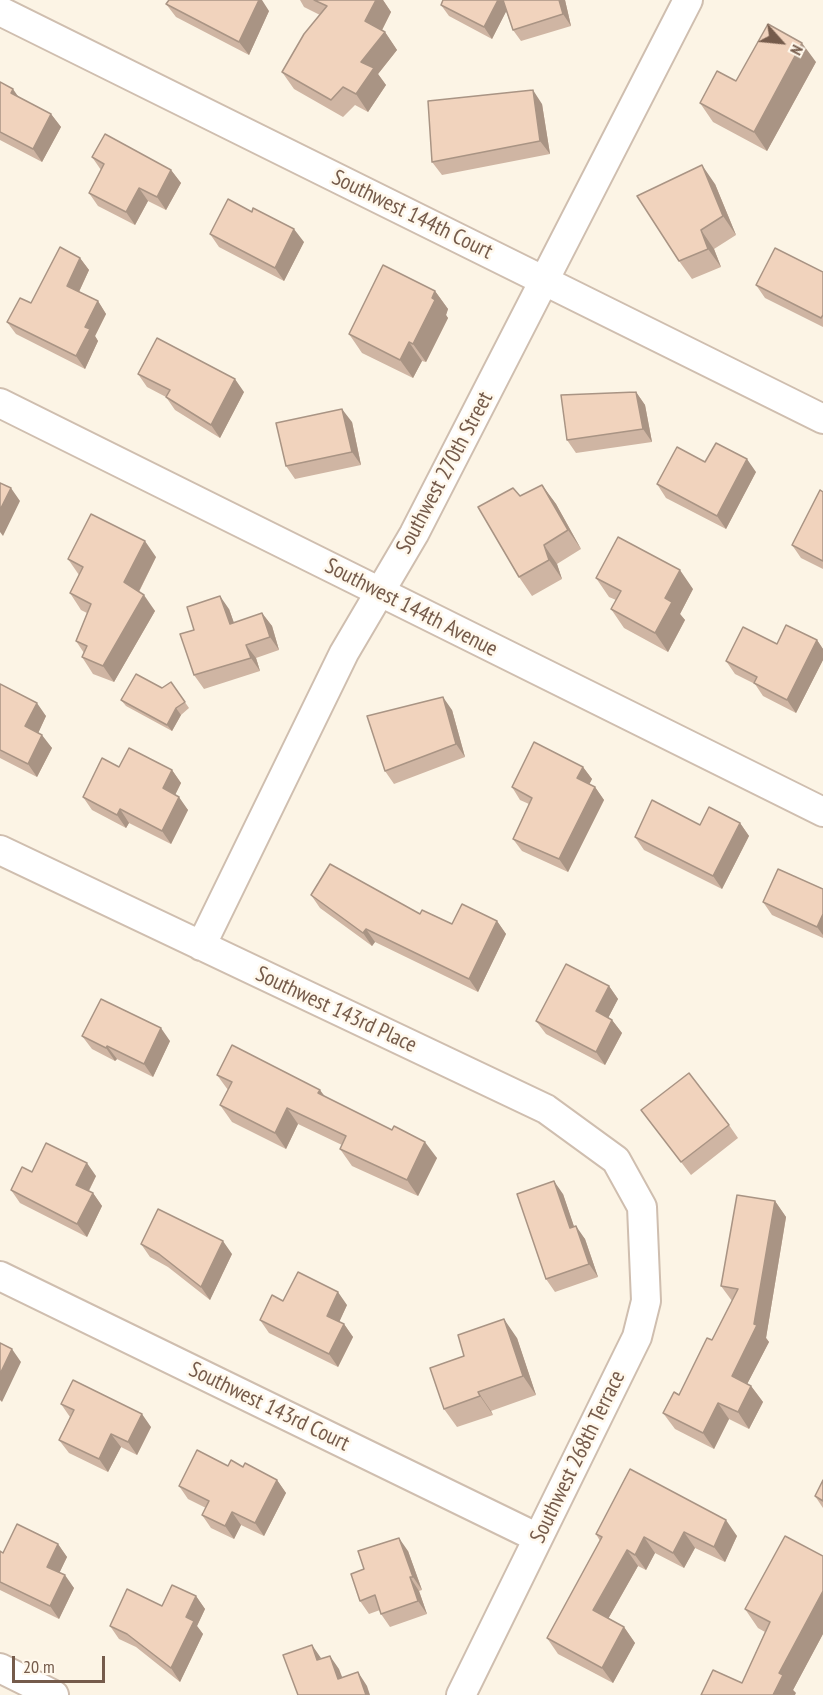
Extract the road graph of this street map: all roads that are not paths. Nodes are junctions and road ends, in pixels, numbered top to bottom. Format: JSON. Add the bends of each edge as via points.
{"nodes":[{"id":1,"x":688,"y":0,"type":"edge"},
{"id":2,"x":0,"y":11,"type":"edge"},
{"id":3,"x":545,"y":282,"type":"junction"},
{"id":4,"x":0,"y":404,"type":"edge"},
{"id":5,"x":823,"y":419,"type":"edge"},
{"id":6,"x":380,"y":593,"type":"junction"},
{"id":7,"x":823,"y":812,"type":"edge"},
{"id":8,"x":0,"y":850,"type":"edge"},
{"id":9,"x":201,"y":946,"type":"junction"},
{"id":10,"x":642,"y":1207,"type":"joint"},
{"id":11,"x":0,"y":1276,"type":"edge"},
{"id":12,"x":538,"y":1538,"type":"junction"},
{"id":13,"x":0,"y":1668,"type":"edge"},
{"id":14,"x":54,"y":1695,"type":"edge"},
{"id":15,"x":461,"y":1695,"type":"edge"}],
"edges":[{"from":1,"to":3,"type":"street","name":"Southwest 270th Street"},
{"from":2,"to":3,"type":"street","name":"Southwest 144th Court"},
{"from":3,"to":5,"type":"street","name":"Southwest 144th Court"},
{"from":3,"to":6,"type":"street","name":"Southwest 270th Street"},
{"from":4,"to":6,"type":"street","name":"Southwest 144th Avenue"},
{"from":6,"to":7,"type":"street","name":"Southwest 144th Avenue"},
{"from":6,"to":9,"type":"street","name":"Southwest 270th Street","via":[[344,653]]},
{"from":8,"to":9,"type":"street","name":"Southwest 143rd Place"},
{"from":9,"to":10,"type":"street","name":"Southwest 143rd Place","via":[[546,1109],[616,1160]]},
{"from":10,"to":12,"type":"street","name":"Southwest 268th Terrace","via":[[646,1301],[637,1337]]},
{"from":11,"to":12,"type":"street","name":"Southwest 143rd Court"},
{"from":12,"to":15,"type":"street","name":"Southwest 268th Terrace"},
{"from":13,"to":14,"type":"street"}]}
